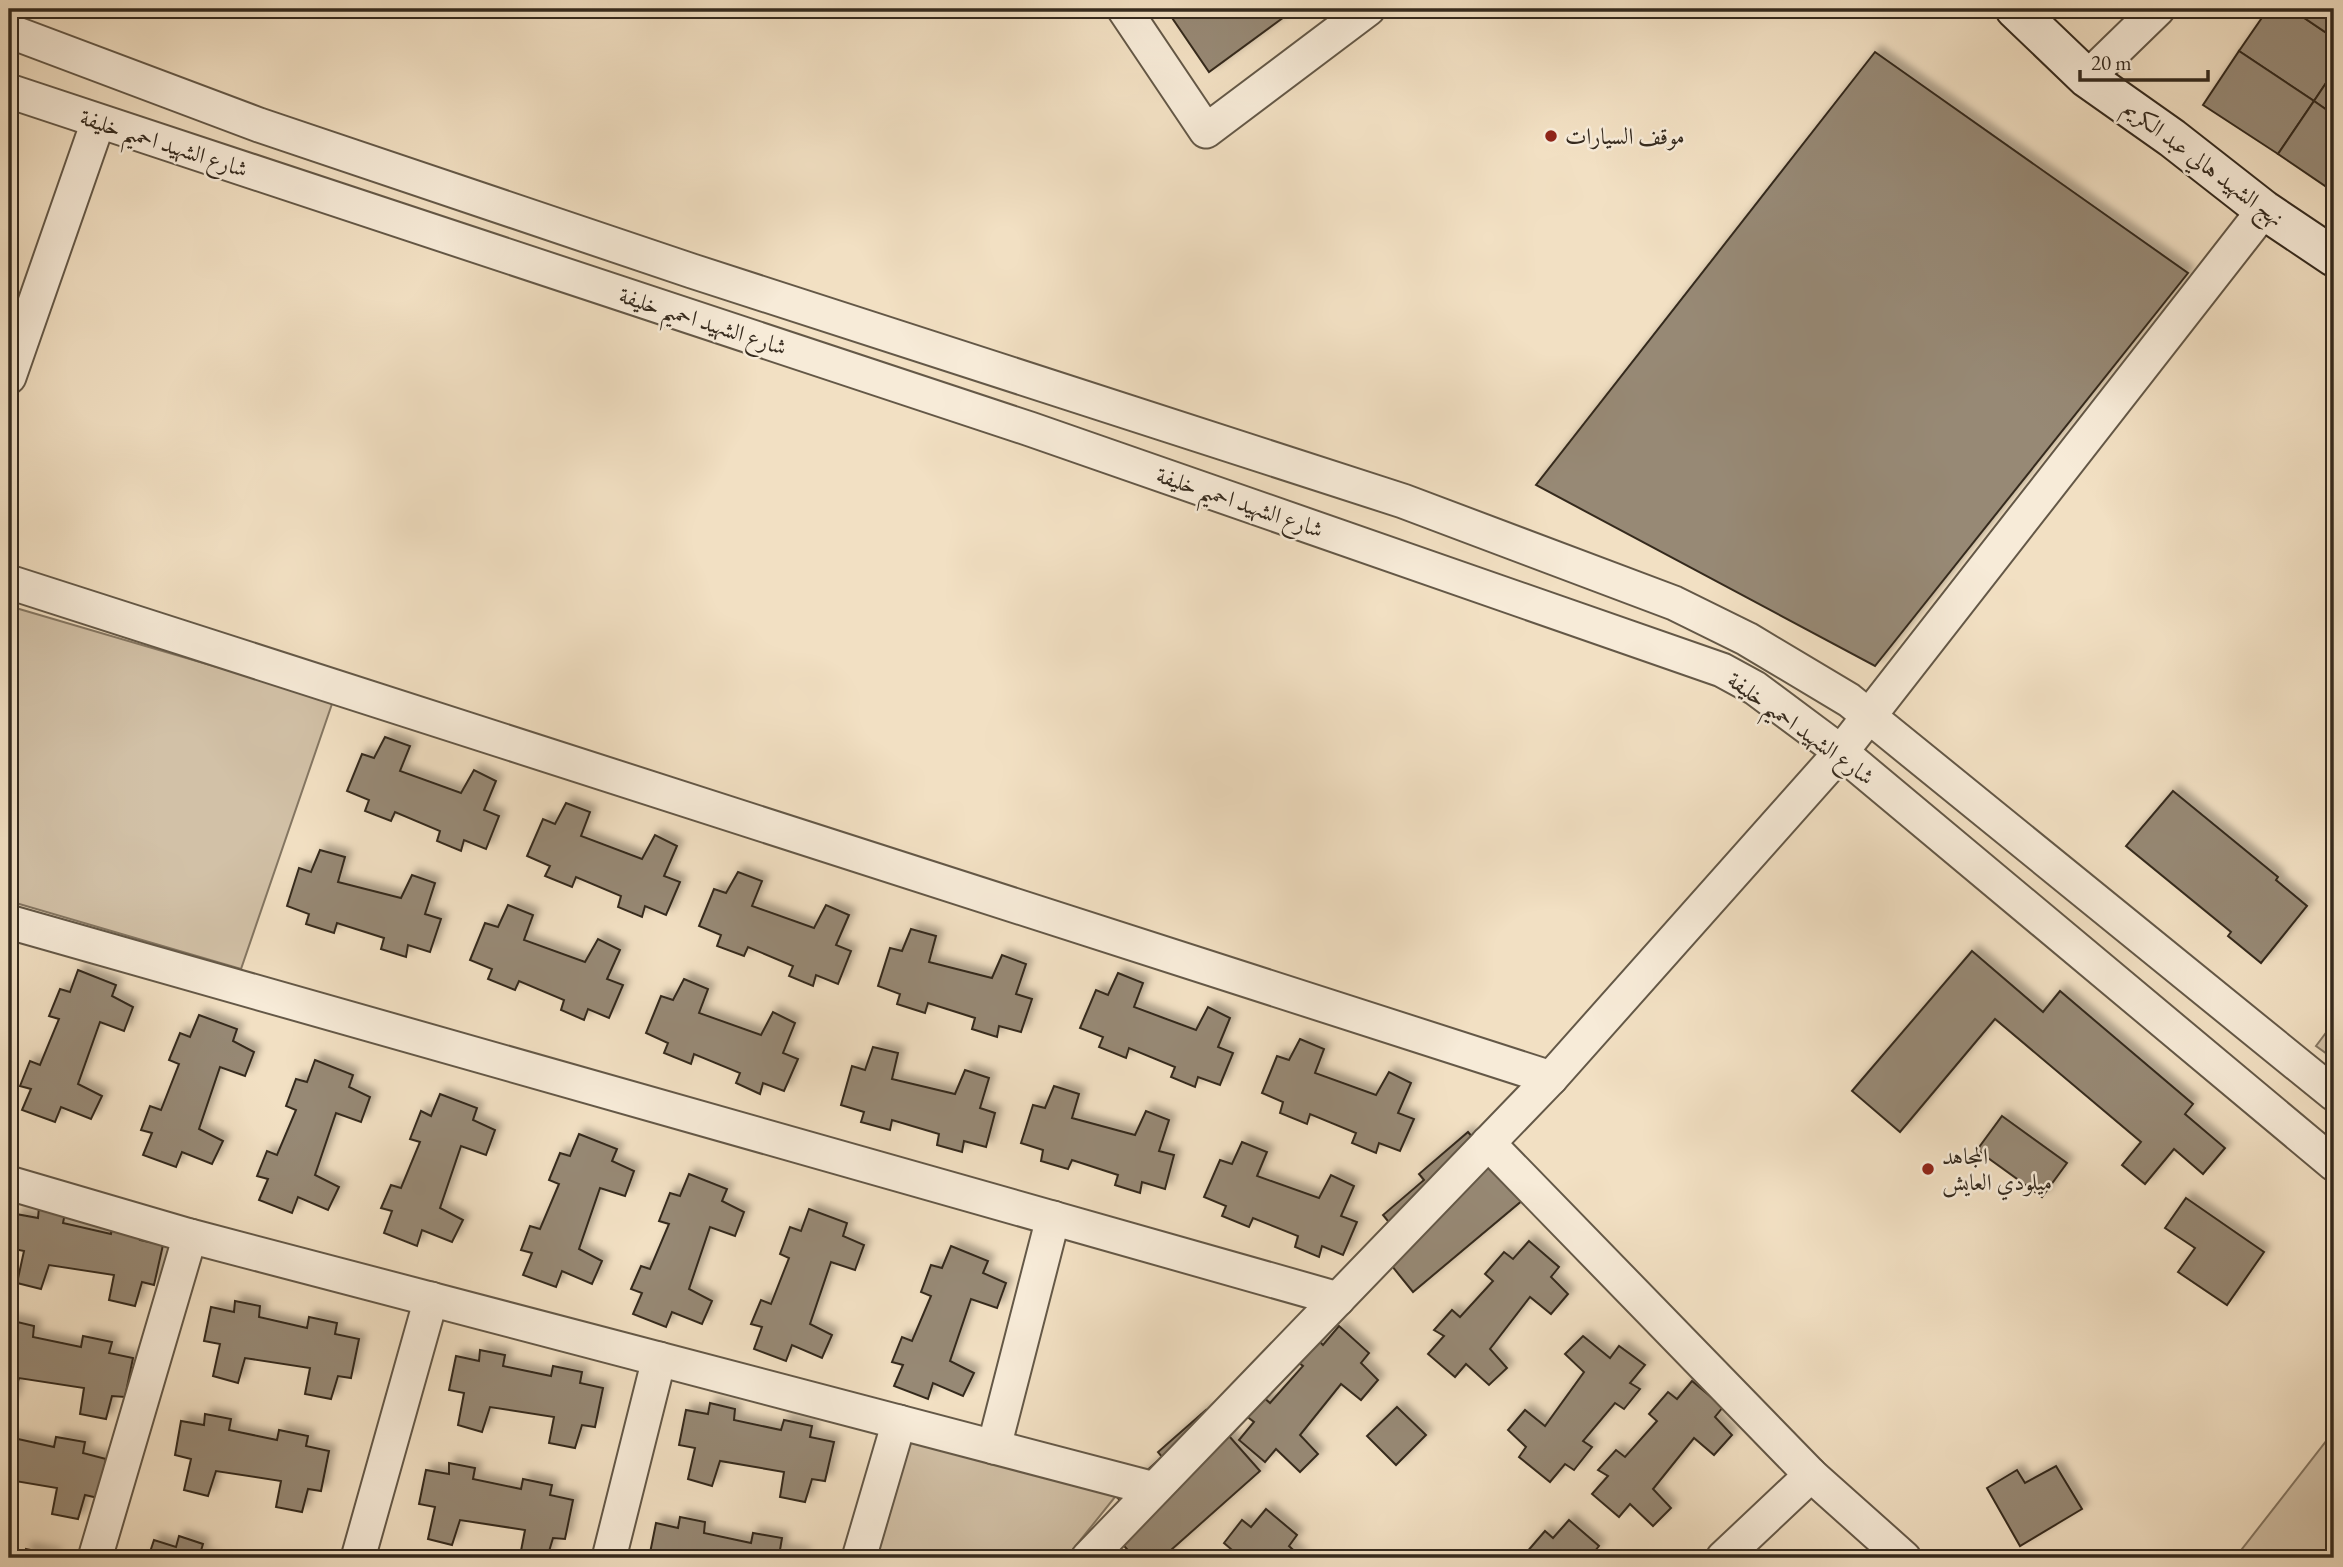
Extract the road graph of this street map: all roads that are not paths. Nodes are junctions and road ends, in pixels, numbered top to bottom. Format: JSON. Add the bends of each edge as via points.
{"nodes":[{"id":1,"x":1124,"y":9,"type":"edge"},
{"id":2,"x":1368,"y":9,"type":"edge"},
{"id":3,"x":2015,"y":9,"type":"edge"},
{"id":4,"x":2158,"y":9,"type":"edge"},
{"id":5,"x":9,"y":31,"type":"edge"},
{"id":6,"x":2087,"y":78,"type":"junction"},
{"id":7,"x":9,"y":91,"type":"edge"},
{"id":8,"x":98,"y":122,"type":"junction"},
{"id":9,"x":2264,"y":209,"type":"junction"},
{"id":10,"x":2334,"y":257,"type":"edge"},
{"id":11,"x":9,"y":377,"type":"edge"},
{"id":12,"x":9,"y":582,"type":"edge"},
{"id":13,"x":1868,"y":715,"type":"junction"},
{"id":14,"x":1841,"y":752,"type":"junction"},
{"id":15,"x":9,"y":922,"type":"edge"},
{"id":16,"x":1551,"y":1078,"type":"junction"},
{"id":17,"x":2334,"y":1094,"type":"edge"},
{"id":18,"x":1488,"y":1143,"type":"junction"},
{"id":19,"x":2334,"y":1164,"type":"edge"},
{"id":20,"x":9,"y":1183,"type":"edge"},
{"id":21,"x":1053,"y":1218,"type":"junction"},
{"id":22,"x":190,"y":1236,"type":"junction"},
{"id":23,"x":431,"y":1299,"type":"junction"},
{"id":24,"x":1338,"y":1299,"type":"junction"},
{"id":25,"x":659,"y":1359,"type":"junction"},
{"id":26,"x":899,"y":1422,"type":"junction"},
{"id":27,"x":994,"y":1447,"type":"junction"},
{"id":28,"x":1811,"y":1475,"type":"junction"},
{"id":29,"x":1154,"y":1489,"type":"junction"},
{"id":30,"x":95,"y":1558,"type":"edge"},
{"id":31,"x":358,"y":1558,"type":"edge"},
{"id":32,"x":609,"y":1558,"type":"edge"},
{"id":33,"x":859,"y":1558,"type":"edge"},
{"id":34,"x":1088,"y":1558,"type":"edge"},
{"id":35,"x":1723,"y":1558,"type":"edge"},
{"id":36,"x":1904,"y":1558,"type":"edge"}],
"edges":[{"from":1,"to":2,"type":"street","via":[[1206,131]]},
{"from":3,"to":6,"type":"main road","name":"نهج الشهيد هالي عبد الكريم"},
{"from":4,"to":6,"type":"street"},
{"from":5,"to":13,"type":"street","name":"شارع الشهيد احميم خليفة","via":[[259,125],[1403,501],[1674,603],[1821,681]]},
{"from":6,"to":9,"type":"main road","name":"نهج الشهيد هالي عبد الكريم"},
{"from":7,"to":8,"type":"street","name":"شارع الشهيد احميم خليفة"},
{"from":8,"to":11,"type":"street"},
{"from":8,"to":14,"type":"street","name":"شارع الشهيد احميم خليفة","via":[[1030,429],[1722,670],[1755,688]]},
{"from":9,"to":10,"type":"main road","name":"نهج الشهيد هالي عبد الكريم"},
{"from":9,"to":13,"type":"street"},
{"from":12,"to":16,"type":"street"},
{"from":13,"to":14,"type":"street"},
{"from":13,"to":17,"type":"street","name":"شارع الشهيد احميم خليفة"},
{"from":14,"to":16,"type":"street"},
{"from":14,"to":19,"type":"street","name":"شارع الشهيد احميم خليفة"},
{"from":15,"to":21,"type":"street"},
{"from":16,"to":18,"type":"street"},
{"from":18,"to":24,"type":"street"},
{"from":18,"to":28,"type":"street"},
{"from":20,"to":22,"type":"street"},
{"from":21,"to":24,"type":"street"},
{"from":21,"to":27,"type":"street"},
{"from":22,"to":23,"type":"street"},
{"from":22,"to":30,"type":"street"},
{"from":23,"to":25,"type":"street"},
{"from":23,"to":31,"type":"street"},
{"from":24,"to":29,"type":"street"},
{"from":25,"to":26,"type":"street"},
{"from":25,"to":32,"type":"street"},
{"from":26,"to":27,"type":"street"},
{"from":26,"to":33,"type":"street"},
{"from":27,"to":29,"type":"street"},
{"from":28,"to":35,"type":"street"},
{"from":28,"to":36,"type":"street"},
{"from":29,"to":34,"type":"street"}]}
